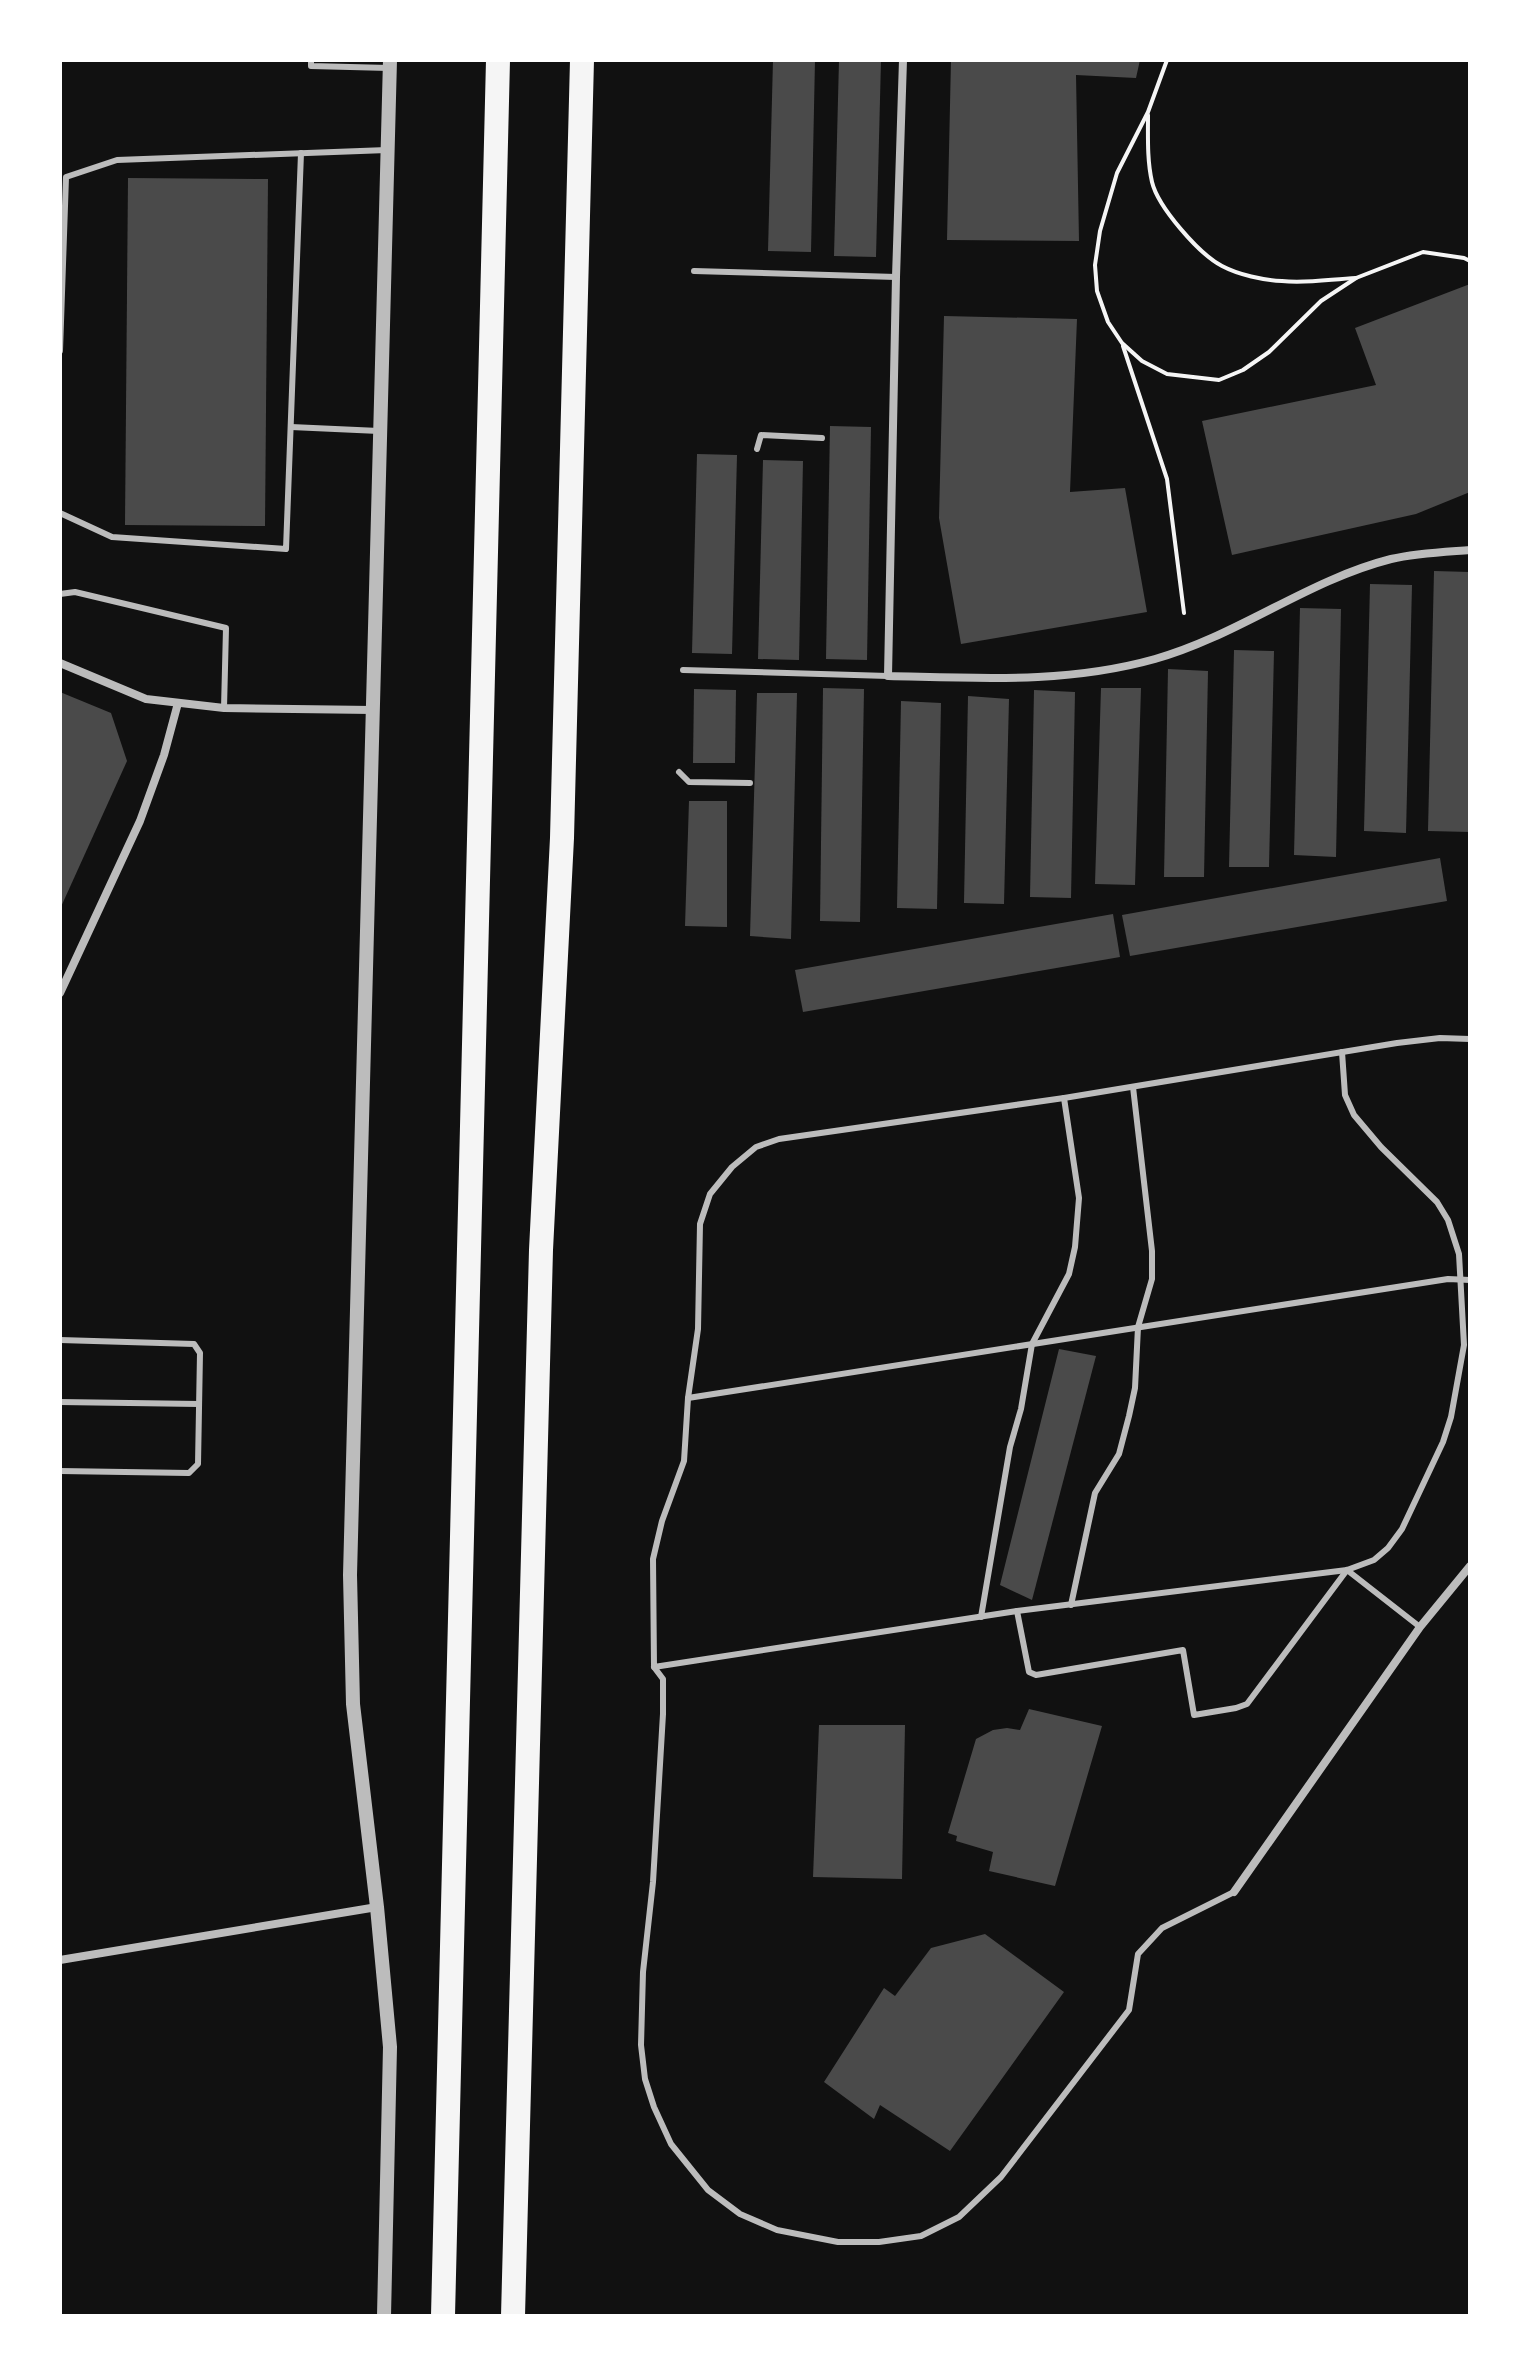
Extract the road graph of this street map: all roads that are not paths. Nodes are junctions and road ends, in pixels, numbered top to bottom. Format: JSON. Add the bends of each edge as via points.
{"nodes":[{"id":1,"x":311,"y":60,"type":"edge"},
{"id":2,"x":498,"y":60,"type":"edge"},
{"id":3,"x":582,"y":60,"type":"edge"},
{"id":4,"x":903,"y":60,"type":"edge"},
{"id":5,"x":390,"y":64,"type":"edge"},
{"id":6,"x":387,"y":150,"type":"junction"},
{"id":7,"x":301,"y":153,"type":"junction"},
{"id":8,"x":694,"y":271,"type":"dead end"},
{"id":9,"x":896,"y":277,"type":"junction"},
{"id":10,"x":60,"y":351,"type":"edge"},
{"id":11,"x":291,"y":427,"type":"junction"},
{"id":12,"x":380,"y":431,"type":"junction"},
{"id":13,"x":822,"y":438,"type":"dead end"},
{"id":14,"x":757,"y":449,"type":"dead end"},
{"id":15,"x":60,"y":513,"type":"edge"},
{"id":16,"x":1470,"y":550,"type":"edge"},
{"id":17,"x":60,"y":594,"type":"edge"},
{"id":18,"x":60,"y":663,"type":"edge"},
{"id":19,"x":683,"y":670,"type":"dead end"},
{"id":20,"x":888,"y":676,"type":"junction"},
{"id":21,"x":178,"y":703,"type":"junction"},
{"id":22,"x":224,"y":708,"type":"junction"},
{"id":23,"x":373,"y":710,"type":"junction"},
{"id":24,"x":679,"y":772,"type":"dead end"},
{"id":25,"x":750,"y":783,"type":"dead end"},
{"id":26,"x":60,"y":993,"type":"edge"},
{"id":27,"x":1470,"y":1039,"type":"edge"},
{"id":28,"x":1342,"y":1052,"type":"junction"},
{"id":29,"x":1133,"y":1087,"type":"junction"},
{"id":30,"x":1064,"y":1098,"type":"junction"},
{"id":31,"x":1459,"y":1279,"type":"junction"},
{"id":32,"x":1470,"y":1280,"type":"edge"},
{"id":33,"x":1138,"y":1327,"type":"junction"},
{"id":34,"x":60,"y":1340,"type":"edge"},
{"id":35,"x":1032,"y":1344,"type":"junction"},
{"id":36,"x":688,"y":1398,"type":"junction"},
{"id":37,"x":60,"y":1402,"type":"edge"},
{"id":38,"x":199,"y":1404,"type":"junction"},
{"id":39,"x":60,"y":1471,"type":"edge"},
{"id":40,"x":1470,"y":1566,"type":"edge"},
{"id":41,"x":1347,"y":1570,"type":"junction"},
{"id":42,"x":1071,"y":1605,"type":"junction"},
{"id":43,"x":1017,"y":1611,"type":"junction"},
{"id":44,"x":981,"y":1617,"type":"junction"},
{"id":45,"x":1420,"y":1627,"type":"junction"},
{"id":46,"x":654,"y":1667,"type":"junction"},
{"id":47,"x":1234,"y":1892,"type":"joint"},
{"id":48,"x":377,"y":1907,"type":"junction"},
{"id":49,"x":60,"y":1960,"type":"edge"},
{"id":50,"x":384,"y":2316,"type":"edge"},
{"id":51,"x":443,"y":2316,"type":"edge"},
{"id":52,"x":513,"y":2316,"type":"edge"}],
"edges":[{"from":1,"to":5,"type":"lane","via":[[311,66]]},
{"from":2,"to":51,"type":"highway"},
{"from":3,"to":52,"type":"highway","via":[[562,838],[541,1250]]},
{"from":4,"to":9,"type":"street"},
{"from":5,"to":6,"type":"street"},
{"from":6,"to":7,"type":"lane"},
{"from":6,"to":12,"type":"street"},
{"from":7,"to":10,"type":"lane","via":[[117,160],[66,177]]},
{"from":7,"to":11,"type":"lane"},
{"from":8,"to":9,"type":"lane"},
{"from":9,"to":20,"type":"street"},
{"from":11,"to":12,"type":"lane"},
{"from":11,"to":15,"type":"lane","via":[[286,549],[112,537]]},
{"from":12,"to":23,"type":"street"},
{"from":13,"to":14,"type":"lane","via":[[761,435]]},
{"from":16,"to":20,"type":"street","via":[[1391,559],[1157,659],[1091,673],[1022,679]]},
{"from":17,"to":22,"type":"lane","via":[[75,592],[226,628]]},
{"from":18,"to":21,"type":"street","via":[[146,699]]},
{"from":19,"to":20,"type":"lane"},
{"from":21,"to":22,"type":"street"},
{"from":21,"to":26,"type":"street","via":[[140,821]]},
{"from":22,"to":23,"type":"street"},
{"from":23,"to":48,"type":"street","via":[[350,1575],[353,1704]]},
{"from":24,"to":25,"type":"lane","via":[[689,782]]},
{"from":27,"to":28,"type":"lane","via":[[1440,1038]]},
{"from":28,"to":29,"type":"lane"},
{"from":28,"to":31,"type":"lane","via":[[1345,1095],[1354,1115],[1437,1202],[1459,1254]]},
{"from":29,"to":30,"type":"lane"},
{"from":29,"to":33,"type":"lane","via":[[1152,1251],[1152,1279]]},
{"from":30,"to":35,"type":"lane","via":[[1079,1198],[1075,1247],[1069,1274]]},
{"from":30,"to":36,"type":"lane","via":[[779,1139],[756,1147],[710,1194],[700,1224],[698,1329]]},
{"from":31,"to":32,"type":"lane"},
{"from":31,"to":33,"type":"lane"},
{"from":31,"to":41,"type":"lane","via":[[1464,1345],[1443,1442],[1388,1548]]},
{"from":33,"to":35,"type":"lane"},
{"from":33,"to":42,"type":"lane","via":[[1129,1416],[1119,1454],[1095,1493]]},
{"from":34,"to":38,"type":"lane","via":[[194,1344],[200,1353]]},
{"from":35,"to":36,"type":"lane"},
{"from":35,"to":44,"type":"lane"},
{"from":36,"to":46,"type":"lane","via":[[684,1461],[653,1559]]},
{"from":37,"to":38,"type":"lane"},
{"from":38,"to":39,"type":"lane","via":[[198,1464],[189,1473]]},
{"from":40,"to":45,"type":"street"},
{"from":41,"to":42,"type":"lane"},
{"from":41,"to":43,"type":"lane","via":[[1247,1704],[1194,1715],[1183,1650],[1036,1675],[1026,1664]]},
{"from":41,"to":45,"type":"lane"},
{"from":42,"to":43,"type":"lane"},
{"from":43,"to":44,"type":"lane"},
{"from":44,"to":46,"type":"lane"},
{"from":45,"to":47,"type":"street"},
{"from":46,"to":47,"type":"lane","via":[[663,1679],[663,1714],[643,1972],[645,2079],[671,2144],[708,2190],[740,2214],[777,2230],[838,2242],[879,2242],[921,2236],[959,2217],[1001,2177],[1129,2010],[1138,1954],[1162,1928]]},
{"from":48,"to":49,"type":"street"},
{"from":48,"to":50,"type":"street","via":[[390,2047]]}]}
